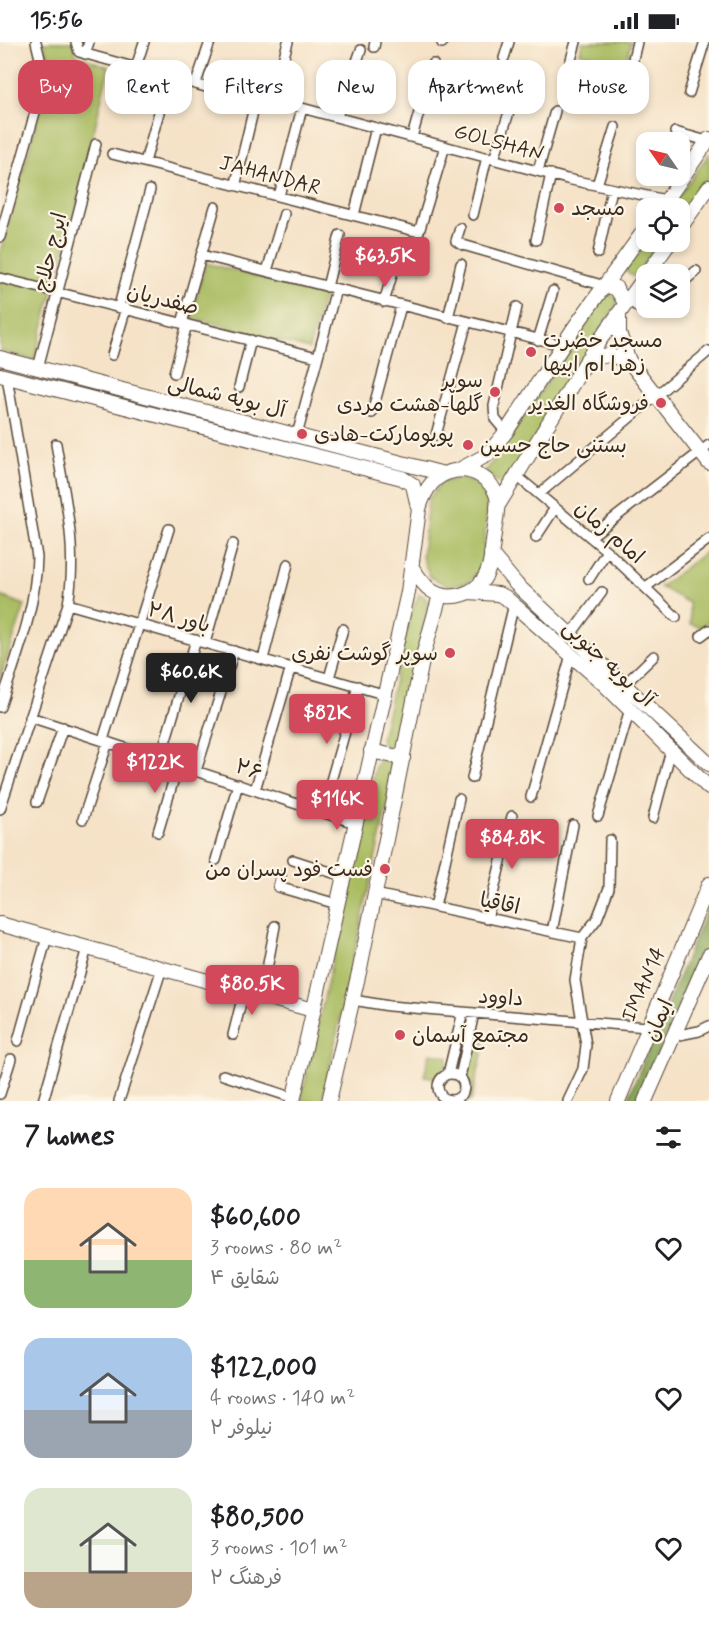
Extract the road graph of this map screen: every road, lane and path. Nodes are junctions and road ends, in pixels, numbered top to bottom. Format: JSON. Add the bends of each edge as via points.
{"nodes":[{"id":1,"x":36,"y":42,"type":"edge"},
{"id":2,"x":76,"y":42,"type":"edge"},
{"id":3,"x":89,"y":42,"type":"edge"},
{"id":4,"x":144,"y":42,"type":"edge"},
{"id":5,"x":210,"y":42,"type":"edge"},
{"id":6,"x":288,"y":42,"type":"edge"},
{"id":7,"x":509,"y":42,"type":"edge"},
{"id":8,"x":576,"y":42,"type":"edge"},
{"id":9,"x":637,"y":42,"type":"edge"},
{"id":10,"x":703,"y":44,"type":"edge"},
{"id":11,"x":361,"y":50,"type":"dead end"},
{"id":12,"x":82,"y":53,"type":"junction"},
{"id":13,"x":504,"y":58,"type":"dead end"},
{"id":14,"x":109,"y":60,"type":"edge"},
{"id":15,"x":138,"y":60,"type":"edge"},
{"id":16,"x":283,"y":60,"type":"edge"},
{"id":17,"x":571,"y":60,"type":"edge"},
{"id":18,"x":633,"y":60,"type":"edge"},
{"id":19,"x":192,"y":82,"type":"edge"},
{"id":20,"x":196,"y":83,"type":"junction"},
{"id":21,"x":204,"y":85,"type":"edge"},
{"id":22,"x":689,"y":93,"type":"dead end"},
{"id":23,"x":304,"y":109,"type":"edge"},
{"id":24,"x":555,"y":111,"type":"dead end"},
{"id":25,"x":159,"y":114,"type":"edge"},
{"id":26,"x":252,"y":114,"type":"edge"},
{"id":27,"x":300,"y":114,"type":"edge"},
{"id":28,"x":419,"y":114,"type":"edge"},
{"id":29,"x":508,"y":114,"type":"edge"},
{"id":30,"x":337,"y":117,"type":"junction"},
{"id":31,"x":615,"y":127,"type":"dead end"},
{"id":32,"x":376,"y":128,"type":"junction"},
{"id":33,"x":690,"y":136,"type":"edge"},
{"id":34,"x":412,"y":137,"type":"junction"},
{"id":35,"x":708,"y":140,"type":"edge"},
{"id":36,"x":96,"y":144,"type":"dead end"},
{"id":37,"x":446,"y":146,"type":"junction"},
{"id":38,"x":112,"y":154,"type":"dead end"},
{"id":39,"x":491,"y":158,"type":"junction"},
{"id":40,"x":145,"y":162,"type":"junction"},
{"id":41,"x":538,"y":171,"type":"junction"},
{"id":42,"x":551,"y":174,"type":"junction"},
{"id":43,"x":236,"y":183,"type":"junction"},
{"id":44,"x":597,"y":185,"type":"junction"},
{"id":45,"x":709,"y":187,"type":"edge"},
{"id":46,"x":612,"y":189,"type":"junction"},
{"id":47,"x":150,"y":190,"type":"dead end"},
{"id":48,"x":279,"y":196,"type":"junction"},
{"id":49,"x":643,"y":198,"type":"edge"},
{"id":50,"x":668,"y":198,"type":"edge"},
{"id":51,"x":4,"y":204,"type":"edge"},
{"id":52,"x":215,"y":207,"type":"dead end"},
{"id":53,"x":284,"y":214,"type":"dead end"},
{"id":54,"x":690,"y":214,"type":"edge"},
{"id":55,"x":354,"y":215,"type":"junction"},
{"id":56,"x":473,"y":215,"type":"dead end"},
{"id":57,"x":460,"y":228,"type":"dead end"},
{"id":58,"x":340,"y":235,"type":"dead end"},
{"id":59,"x":0,"y":237,"type":"edge"},
{"id":60,"x":536,"y":240,"type":"dead end"},
{"id":61,"x":636,"y":242,"type":"edge"},
{"id":62,"x":400,"y":248,"type":"dead end"},
{"id":63,"x":662,"y":252,"type":"edge"},
{"id":64,"x":598,"y":253,"type":"dead end"},
{"id":65,"x":201,"y":255,"type":"junction"},
{"id":66,"x":461,"y":264,"type":"dead end"},
{"id":67,"x":653,"y":264,"type":"edge"},
{"id":68,"x":618,"y":266,"type":"junction"},
{"id":69,"x":267,"y":271,"type":"junction"},
{"id":70,"x":696,"y":271,"type":"dead end"},
{"id":71,"x":690,"y":276,"type":"edge"},
{"id":72,"x":0,"y":278,"type":"edge"},
{"id":73,"x":636,"y":282,"type":"edge"},
{"id":74,"x":604,"y":286,"type":"junction"},
{"id":75,"x":636,"y":287,"type":"edge"},
{"id":76,"x":331,"y":288,"type":"junction"},
{"id":77,"x":58,"y":291,"type":"junction"},
{"id":78,"x":553,"y":291,"type":"dead end"},
{"id":79,"x":384,"y":302,"type":"junction"},
{"id":80,"x":624,"y":305,"type":"junction"},
{"id":81,"x":401,"y":306,"type":"junction"},
{"id":82,"x":122,"y":307,"type":"junction"},
{"id":83,"x":517,"y":307,"type":"dead end"},
{"id":84,"x":636,"y":308,"type":"edge"},
{"id":85,"x":448,"y":318,"type":"junction"},
{"id":86,"x":467,"y":322,"type":"junction"},
{"id":87,"x":184,"y":323,"type":"junction"},
{"id":88,"x":511,"y":333,"type":"junction"},
{"id":89,"x":250,"y":340,"type":"junction"},
{"id":90,"x":538,"y":340,"type":"junction"},
{"id":91,"x":562,"y":345,"type":"junction"},
{"id":92,"x":709,"y":351,"type":"edge"},
{"id":93,"x":112,"y":355,"type":"dead end"},
{"id":94,"x":317,"y":357,"type":"junction"},
{"id":95,"x":0,"y":358,"type":"edge"},
{"id":96,"x":587,"y":359,"type":"junction"},
{"id":97,"x":629,"y":361,"type":"junction"},
{"id":98,"x":38,"y":368,"type":"junction"},
{"id":99,"x":174,"y":373,"type":"dead end"},
{"id":100,"x":3,"y":376,"type":"edge"},
{"id":101,"x":239,"y":387,"type":"dead end"},
{"id":102,"x":656,"y":395,"type":"junction"},
{"id":103,"x":164,"y":401,"type":"junction"},
{"id":104,"x":372,"y":413,"type":"dead end"},
{"id":105,"x":159,"y":416,"type":"junction"},
{"id":106,"x":506,"y":432,"type":"junction"},
{"id":107,"x":297,"y":435,"type":"junction"},
{"id":108,"x":436,"y":435,"type":"dead end"},
{"id":109,"x":56,"y":444,"type":"dead end"},
{"id":110,"x":706,"y":453,"type":"edge"},
{"id":111,"x":459,"y":470,"type":"junction"},
{"id":112,"x":444,"y":474,"type":"junction"},
{"id":113,"x":518,"y":477,"type":"junction"},
{"id":114,"x":539,"y":494,"type":"junction"},
{"id":115,"x":497,"y":507,"type":"junction"},
{"id":116,"x":555,"y":508,"type":"junction"},
{"id":117,"x":419,"y":509,"type":"junction"},
{"id":118,"x":169,"y":529,"type":"dead end"},
{"id":119,"x":536,"y":537,"type":"dead end"},
{"id":120,"x":590,"y":537,"type":"junction"},
{"id":121,"x":709,"y":539,"type":"edge"},
{"id":122,"x":233,"y":544,"type":"dead end"},
{"id":123,"x":607,"y":551,"type":"junction"},
{"id":124,"x":491,"y":554,"type":"junction"},
{"id":125,"x":288,"y":564,"type":"dead end"},
{"id":126,"x":411,"y":567,"type":"junction"},
{"id":127,"x":589,"y":579,"type":"dead end"},
{"id":128,"x":646,"y":587,"type":"junction"},
{"id":129,"x":469,"y":592,"type":"junction"},
{"id":130,"x":602,"y":592,"type":"dead end"},
{"id":131,"x":440,"y":595,"type":"junction"},
{"id":132,"x":68,"y":604,"type":"junction"},
{"id":133,"x":514,"y":604,"type":"junction"},
{"id":134,"x":676,"y":617,"type":"dead end"},
{"id":135,"x":139,"y":624,"type":"junction"},
{"id":136,"x":343,"y":629,"type":"dead end"},
{"id":137,"x":572,"y":633,"type":"junction"},
{"id":138,"x":201,"y":642,"type":"junction"},
{"id":139,"x":234,"y":651,"type":"junction"},
{"id":140,"x":571,"y":655,"type":"junction"},
{"id":141,"x":654,"y":656,"type":"dead end"},
{"id":142,"x":263,"y":659,"type":"junction"},
{"id":143,"x":291,"y":667,"type":"junction"},
{"id":144,"x":329,"y":678,"type":"junction"},
{"id":145,"x":626,"y":684,"type":"junction"},
{"id":146,"x":358,"y":686,"type":"junction"},
{"id":147,"x":384,"y":694,"type":"junction"},
{"id":148,"x":0,"y":707,"type":"edge"},
{"id":149,"x":630,"y":709,"type":"junction"},
{"id":150,"x":30,"y":717,"type":"junction"},
{"id":151,"x":63,"y":727,"type":"junction"},
{"id":152,"x":105,"y":741,"type":"junction"},
{"id":153,"x":671,"y":750,"type":"junction"},
{"id":154,"x":370,"y":751,"type":"junction"},
{"id":155,"x":403,"y":758,"type":"junction"},
{"id":156,"x":160,"y":759,"type":"junction"},
{"id":157,"x":709,"y":764,"type":"edge"},
{"id":158,"x":178,"y":765,"type":"junction"},
{"id":159,"x":196,"y":771,"type":"junction"},
{"id":160,"x":472,"y":778,"type":"dead end"},
{"id":161,"x":238,"y":784,"type":"junction"},
{"id":162,"x":709,"y":788,"type":"edge"},
{"id":163,"x":255,"y":790,"type":"junction"},
{"id":164,"x":531,"y":797,"type":"dead end"},
{"id":165,"x":459,"y":799,"type":"dead end"},
{"id":166,"x":37,"y":802,"type":"dead end"},
{"id":167,"x":0,"y":809,"type":"edge"},
{"id":168,"x":322,"y":812,"type":"junction"},
{"id":169,"x":512,"y":816,"type":"dead end"},
{"id":170,"x":598,"y":816,"type":"dead end"},
{"id":171,"x":653,"y":818,"type":"dead end"},
{"id":172,"x":83,"y":819,"type":"dead end"},
{"id":173,"x":355,"y":823,"type":"junction"},
{"id":174,"x":573,"y":825,"type":"dead end"},
{"id":175,"x":158,"y":832,"type":"dead end"},
{"id":176,"x":610,"y":840,"type":"dead end"},
{"id":177,"x":216,"y":860,"type":"dead end"},
{"id":178,"x":293,"y":860,"type":"dead end"},
{"id":179,"x":280,"y":876,"type":"dead end"},
{"id":180,"x":343,"y":876,"type":"junction"},
{"id":181,"x":709,"y":884,"type":"edge"},
{"id":182,"x":375,"y":894,"type":"junction"},
{"id":183,"x":337,"y":904,"type":"junction"},
{"id":184,"x":435,"y":907,"type":"junction"},
{"id":185,"x":487,"y":919,"type":"junction"},
{"id":186,"x":0,"y":924,"type":"edge"},
{"id":187,"x":275,"y":926,"type":"dead end"},
{"id":188,"x":552,"y":932,"type":"junction"},
{"id":189,"x":47,"y":937,"type":"junction"},
{"id":190,"x":582,"y":938,"type":"junction"},
{"id":191,"x":87,"y":948,"type":"junction"},
{"id":192,"x":709,"y":955,"type":"edge"},
{"id":193,"x":162,"y":968,"type":"junction"},
{"id":194,"x":244,"y":991,"type":"junction"},
{"id":195,"x":262,"y":996,"type":"junction"},
{"id":196,"x":353,"y":1000,"type":"junction"},
{"id":197,"x":314,"y":1010,"type":"junction"},
{"id":198,"x":457,"y":1012,"type":"junction"},
{"id":199,"x":474,"y":1013,"type":"junction"},
{"id":200,"x":580,"y":1021,"type":"junction"},
{"id":201,"x":709,"y":1026,"type":"edge"},
{"id":202,"x":647,"y":1027,"type":"junction"},
{"id":203,"x":233,"y":1035,"type":"dead end"},
{"id":204,"x":674,"y":1036,"type":"junction"},
{"id":205,"x":18,"y":1041,"type":"dead end"},
{"id":206,"x":10,"y":1059,"type":"dead end"},
{"id":207,"x":448,"y":1074,"type":"junction"},
{"id":208,"x":223,"y":1075,"type":"dead end"},
{"id":209,"x":460,"y":1077,"type":"junction"},
{"id":210,"x":0,"y":1094,"type":"edge"},
{"id":211,"x":294,"y":1099,"type":"edge"},
{"id":212,"x":448,"y":1100,"type":"edge"},
{"id":213,"x":43,"y":1101,"type":"edge"},
{"id":214,"x":119,"y":1101,"type":"edge"},
{"id":215,"x":329,"y":1101,"type":"edge"},
{"id":216,"x":568,"y":1101,"type":"edge"},
{"id":217,"x":618,"y":1101,"type":"edge"},
{"id":218,"x":645,"y":1101,"type":"edge"}],
"edges":[{"from":1,"to":51,"type":"street","via":[[43,71],[41,91]]},
{"from":2,"to":12,"type":"street"},
{"from":3,"to":12,"type":"street"},
{"from":4,"to":15,"type":"street"},
{"from":5,"to":20,"type":"street"},
{"from":6,"to":16,"type":"street"},
{"from":7,"to":13,"type":"street"},
{"from":8,"to":17,"type":"street"},
{"from":9,"to":18,"type":"street"},
{"from":10,"to":22,"type":"street"},
{"from":11,"to":30,"type":"street"},
{"from":12,"to":14,"type":"street","name":"GOLSHAN"},
{"from":19,"to":20,"type":"street","name":"GOLSHAN"},
{"from":20,"to":21,"type":"street","name":"GOLSHAN"},
{"from":23,"to":30,"type":"street","name":"GOLSHAN"},
{"from":24,"to":41,"type":"street"},
{"from":25,"to":40,"type":"street"},
{"from":26,"to":43,"type":"street"},
{"from":27,"to":48,"type":"street"},
{"from":28,"to":34,"type":"street"},
{"from":29,"to":39,"type":"street"},
{"from":30,"to":32,"type":"street","name":"GOLSHAN"},
{"from":31,"to":44,"type":"street"},
{"from":32,"to":34,"type":"street","name":"GOLSHAN"},
{"from":32,"to":55,"type":"street"},
{"from":33,"to":35,"type":"street"},
{"from":34,"to":37,"type":"street","name":"GOLSHAN"},
{"from":35,"to":50,"type":"main road"},
{"from":36,"to":77,"type":"street","name":"ایرج حلاج"},
{"from":37,"to":39,"type":"street","name":"GOLSHAN"},
{"from":37,"to":55,"type":"street","name":"JAHANDAR","via":[[419,232]]},
{"from":38,"to":40,"type":"street","name":"JAHANDAR"},
{"from":39,"to":41,"type":"street","name":"GOLSHAN"},
{"from":39,"to":56,"type":"street"},
{"from":40,"to":43,"type":"street","name":"JAHANDAR"},
{"from":41,"to":42,"type":"street","name":"GOLSHAN"},
{"from":42,"to":44,"type":"street","name":"GOLSHAN"},
{"from":42,"to":60,"type":"street"},
{"from":43,"to":48,"type":"street","name":"JAHANDAR"},
{"from":44,"to":46,"type":"street","name":"GOLSHAN"},
{"from":45,"to":54,"type":"main road"},
{"from":46,"to":49,"type":"street","name":"GOLSHAN"},
{"from":46,"to":64,"type":"street"},
{"from":47,"to":82,"type":"street"},
{"from":48,"to":55,"type":"street","name":"JAHANDAR"},
{"from":51,"to":59,"type":"street"},
{"from":52,"to":65,"type":"street"},
{"from":53,"to":69,"type":"street"},
{"from":57,"to":74,"type":"street","via":[[456,241],[463,245]]},
{"from":58,"to":76,"type":"street"},
{"from":61,"to":68,"type":"main road"},
{"from":62,"to":79,"type":"street"},
{"from":63,"to":67,"type":"main road"},
{"from":65,"to":69,"type":"street"},
{"from":65,"to":87,"type":"street"},
{"from":66,"to":85,"type":"street"},
{"from":68,"to":73,"type":"main road","via":[[621,279]]},
{"from":68,"to":74,"type":"main road"},
{"from":69,"to":76,"type":"street"},
{"from":70,"to":71,"type":"street"},
{"from":72,"to":77,"type":"street","name":"صفدریان"},
{"from":74,"to":80,"type":"main road","via":[[616,288]]},
{"from":74,"to":91,"type":"main road"},
{"from":75,"to":80,"type":"main road"},
{"from":76,"to":79,"type":"street"},
{"from":76,"to":94,"type":"street"},
{"from":77,"to":82,"type":"street","name":"صفدریان"},
{"from":77,"to":98,"type":"street","name":"ایرج حلاج"},
{"from":78,"to":90,"type":"street"},
{"from":79,"to":81,"type":"street"},
{"from":80,"to":84,"type":"street"},
{"from":80,"to":96,"type":"main road"},
{"from":80,"to":97,"type":"main road","via":[[619,333]]},
{"from":81,"to":85,"type":"street"},
{"from":81,"to":104,"type":"street"},
{"from":82,"to":87,"type":"street","name":"صفدریان"},
{"from":82,"to":93,"type":"street"},
{"from":83,"to":88,"type":"street"},
{"from":85,"to":86,"type":"street"},
{"from":86,"to":88,"type":"street"},
{"from":86,"to":108,"type":"street"},
{"from":87,"to":89,"type":"street","name":"صفدریان"},
{"from":87,"to":99,"type":"street"},
{"from":88,"to":90,"type":"street"},
{"from":88,"to":106,"type":"street","via":[[494,406],[495,419]]},
{"from":89,"to":94,"type":"street","name":"صفدریان"},
{"from":89,"to":101,"type":"street"},
{"from":90,"to":91,"type":"street"},
{"from":91,"to":106,"type":"main road"},
{"from":92,"to":102,"type":"street"},
{"from":94,"to":107,"type":"street"},
{"from":95,"to":98,"type":"main road","name":"آل بویه شمالی"},
{"from":96,"to":97,"type":"main road","via":[[609,355]]},
{"from":96,"to":113,"type":"main road"},
{"from":97,"to":102,"type":"main road"},
{"from":98,"to":103,"type":"main road","name":"آل بویه شمالی"},
{"from":100,"to":105,"type":"main road","name":"آل بویه شمالی"},
{"from":100,"to":148,"type":"street","via":[[37,584]]},
{"from":102,"to":110,"type":"main road"},
{"from":102,"to":114,"type":"street"},
{"from":103,"to":105,"type":"main road"},
{"from":103,"to":107,"type":"main road","name":"آل بویه شمالی"},
{"from":105,"to":117,"type":"main road","name":"آل بویه شمالی","via":[[402,478],[413,485]]},
{"from":106,"to":111,"type":"main road","via":[[487,455]]},
{"from":107,"to":112,"type":"main road","name":"آل بویه شمالی"},
{"from":109,"to":132,"type":"street","via":[[74,555]]},
{"from":110,"to":120,"type":"street"},
{"from":111,"to":112,"type":"main road"},
{"from":111,"to":115,"type":"main road","via":[[476,473],[489,483]]},
{"from":112,"to":117,"type":"main road","via":[[427,489]]},
{"from":113,"to":114,"type":"street","name":"امام زمان"},
{"from":113,"to":115,"type":"main road"},
{"from":114,"to":116,"type":"street","name":"امام زمان"},
{"from":115,"to":124,"type":"main road"},
{"from":116,"to":119,"type":"street"},
{"from":116,"to":120,"type":"street","name":"امام زمان"},
{"from":117,"to":126,"type":"main road"},
{"from":118,"to":135,"type":"street"},
{"from":120,"to":123,"type":"street","name":"امام زمان"},
{"from":121,"to":128,"type":"street"},
{"from":122,"to":138,"type":"street"},
{"from":123,"to":127,"type":"street"},
{"from":123,"to":128,"type":"street","name":"امام زمان"},
{"from":124,"to":129,"type":"main road","via":[[483,580]]},
{"from":124,"to":137,"type":"main road","name":"آل بویه جنوبی","via":[[516,584]]},
{"from":125,"to":142,"type":"street"},
{"from":126,"to":131,"type":"main road","via":[[429,589]]},
{"from":126,"to":147,"type":"main road"},
{"from":128,"to":134,"type":"street","name":"امام زمان"},
{"from":129,"to":131,"type":"main road","via":[[452,597]]},
{"from":129,"to":133,"type":"main road","name":"آل بویه جنوبی","via":[[498,594]]},
{"from":130,"to":137,"type":"street"},
{"from":131,"to":155,"type":"main road","via":[[423,656]]},
{"from":132,"to":135,"type":"street","name":"باور ۲۸"},
{"from":132,"to":150,"type":"street"},
{"from":133,"to":140,"type":"main road","name":"آل بویه جنوبی"},
{"from":133,"to":160,"type":"street"},
{"from":135,"to":138,"type":"street","name":"باور ۲۸"},
{"from":135,"to":152,"type":"street"},
{"from":136,"to":144,"type":"street"},
{"from":137,"to":145,"type":"main road","name":"آل بویه جنوبی"},
{"from":138,"to":139,"type":"street","name":"باور ۲۸"},
{"from":138,"to":156,"type":"street"},
{"from":139,"to":142,"type":"street","name":"باور ۲۸"},
{"from":139,"to":159,"type":"street"},
{"from":140,"to":149,"type":"main road","name":"آل بویه جنوبی"},
{"from":140,"to":164,"type":"street"},
{"from":141,"to":145,"type":"street"},
{"from":142,"to":143,"type":"street","name":"باور ۲۸"},
{"from":143,"to":144,"type":"street","name":"باور ۲۸"},
{"from":143,"to":163,"type":"street"},
{"from":144,"to":146,"type":"street","name":"باور ۲۸"},
{"from":145,"to":157,"type":"main road","name":"آل بویه جنوبی"},
{"from":146,"to":147,"type":"street","name":"باور ۲۸"},
{"from":146,"to":168,"type":"street"},
{"from":147,"to":154,"type":"main road"},
{"from":149,"to":153,"type":"main road","name":"آل بویه جنوبی"},
{"from":149,"to":170,"type":"street"},
{"from":150,"to":151,"type":"street","name":"۲۶"},
{"from":150,"to":167,"type":"street"},
{"from":151,"to":152,"type":"street","name":"۲۶"},
{"from":151,"to":166,"type":"street"},
{"from":152,"to":156,"type":"street","name":"۲۶"},
{"from":152,"to":172,"type":"street"},
{"from":153,"to":162,"type":"main road","name":"آل بویه جنوبی"},
{"from":153,"to":171,"type":"street"},
{"from":154,"to":155,"type":"main road"},
{"from":154,"to":173,"type":"main road"},
{"from":155,"to":182,"type":"main road"},
{"from":156,"to":158,"type":"street","name":"۲۶"},
{"from":158,"to":159,"type":"street","name":"۲۶"},
{"from":158,"to":175,"type":"street"},
{"from":159,"to":161,"type":"street","name":"۲۶"},
{"from":161,"to":163,"type":"street","name":"۲۶"},
{"from":161,"to":177,"type":"street"},
{"from":163,"to":168,"type":"street","name":"۲۶"},
{"from":165,"to":184,"type":"street"},
{"from":168,"to":173,"type":"street","name":"۲۶"},
{"from":169,"to":185,"type":"street"},
{"from":173,"to":180,"type":"main road"},
{"from":174,"to":188,"type":"street"},
{"from":176,"to":190,"type":"street","via":[[609,888],[597,919]]},
{"from":178,"to":180,"type":"street"},
{"from":179,"to":183,"type":"street","via":[[278,887]]},
{"from":180,"to":183,"type":"main road"},
{"from":181,"to":202,"type":"main road","name":"IMAN14"},
{"from":182,"to":184,"type":"street","name":"اقاقیا"},
{"from":182,"to":196,"type":"main road"},
{"from":183,"to":197,"type":"main road"},
{"from":184,"to":185,"type":"street","name":"اقاقیا"},
{"from":185,"to":188,"type":"street","name":"اقاقیا"},
{"from":186,"to":189,"type":"main road"},
{"from":187,"to":195,"type":"street"},
{"from":188,"to":190,"type":"street","name":"اقاقیا"},
{"from":189,"to":191,"type":"main road"},
{"from":189,"to":205,"type":"street"},
{"from":190,"to":200,"type":"street","via":[[575,980]]},
{"from":191,"to":193,"type":"main road"},
{"from":191,"to":213,"type":"street"},
{"from":192,"to":204,"type":"main road","name":"ایمان"},
{"from":193,"to":194,"type":"main road"},
{"from":193,"to":214,"type":"street"},
{"from":194,"to":195,"type":"main road"},
{"from":194,"to":203,"type":"street"},
{"from":195,"to":197,"type":"main road"},
{"from":196,"to":198,"type":"street","name":"داوود"},
{"from":196,"to":215,"type":"main road"},
{"from":197,"to":211,"type":"main road"},
{"from":198,"to":199,"type":"street","name":"داوود"},
{"from":198,"to":207,"type":"street","via":[[462,1016]]},
{"from":199,"to":200,"type":"street","name":"داوود"},
{"from":199,"to":209,"type":"street"},
{"from":200,"to":202,"type":"street","name":"داوود"},
{"from":200,"to":216,"type":"street","via":[[586,1045],[584,1069]]},
{"from":201,"to":204,"type":"street"},
{"from":202,"to":217,"type":"main road","name":"IMAN14"},
{"from":204,"to":218,"type":"main road","name":"ایمان"},
{"from":206,"to":210,"type":"street"},
{"from":207,"to":209,"type":"street"},
{"from":207,"to":212,"type":"street","via":[[438,1086]]},
{"from":208,"to":211,"type":"street"},
{"from":209,"to":212,"type":"street","via":[[463,1092]]}]}
